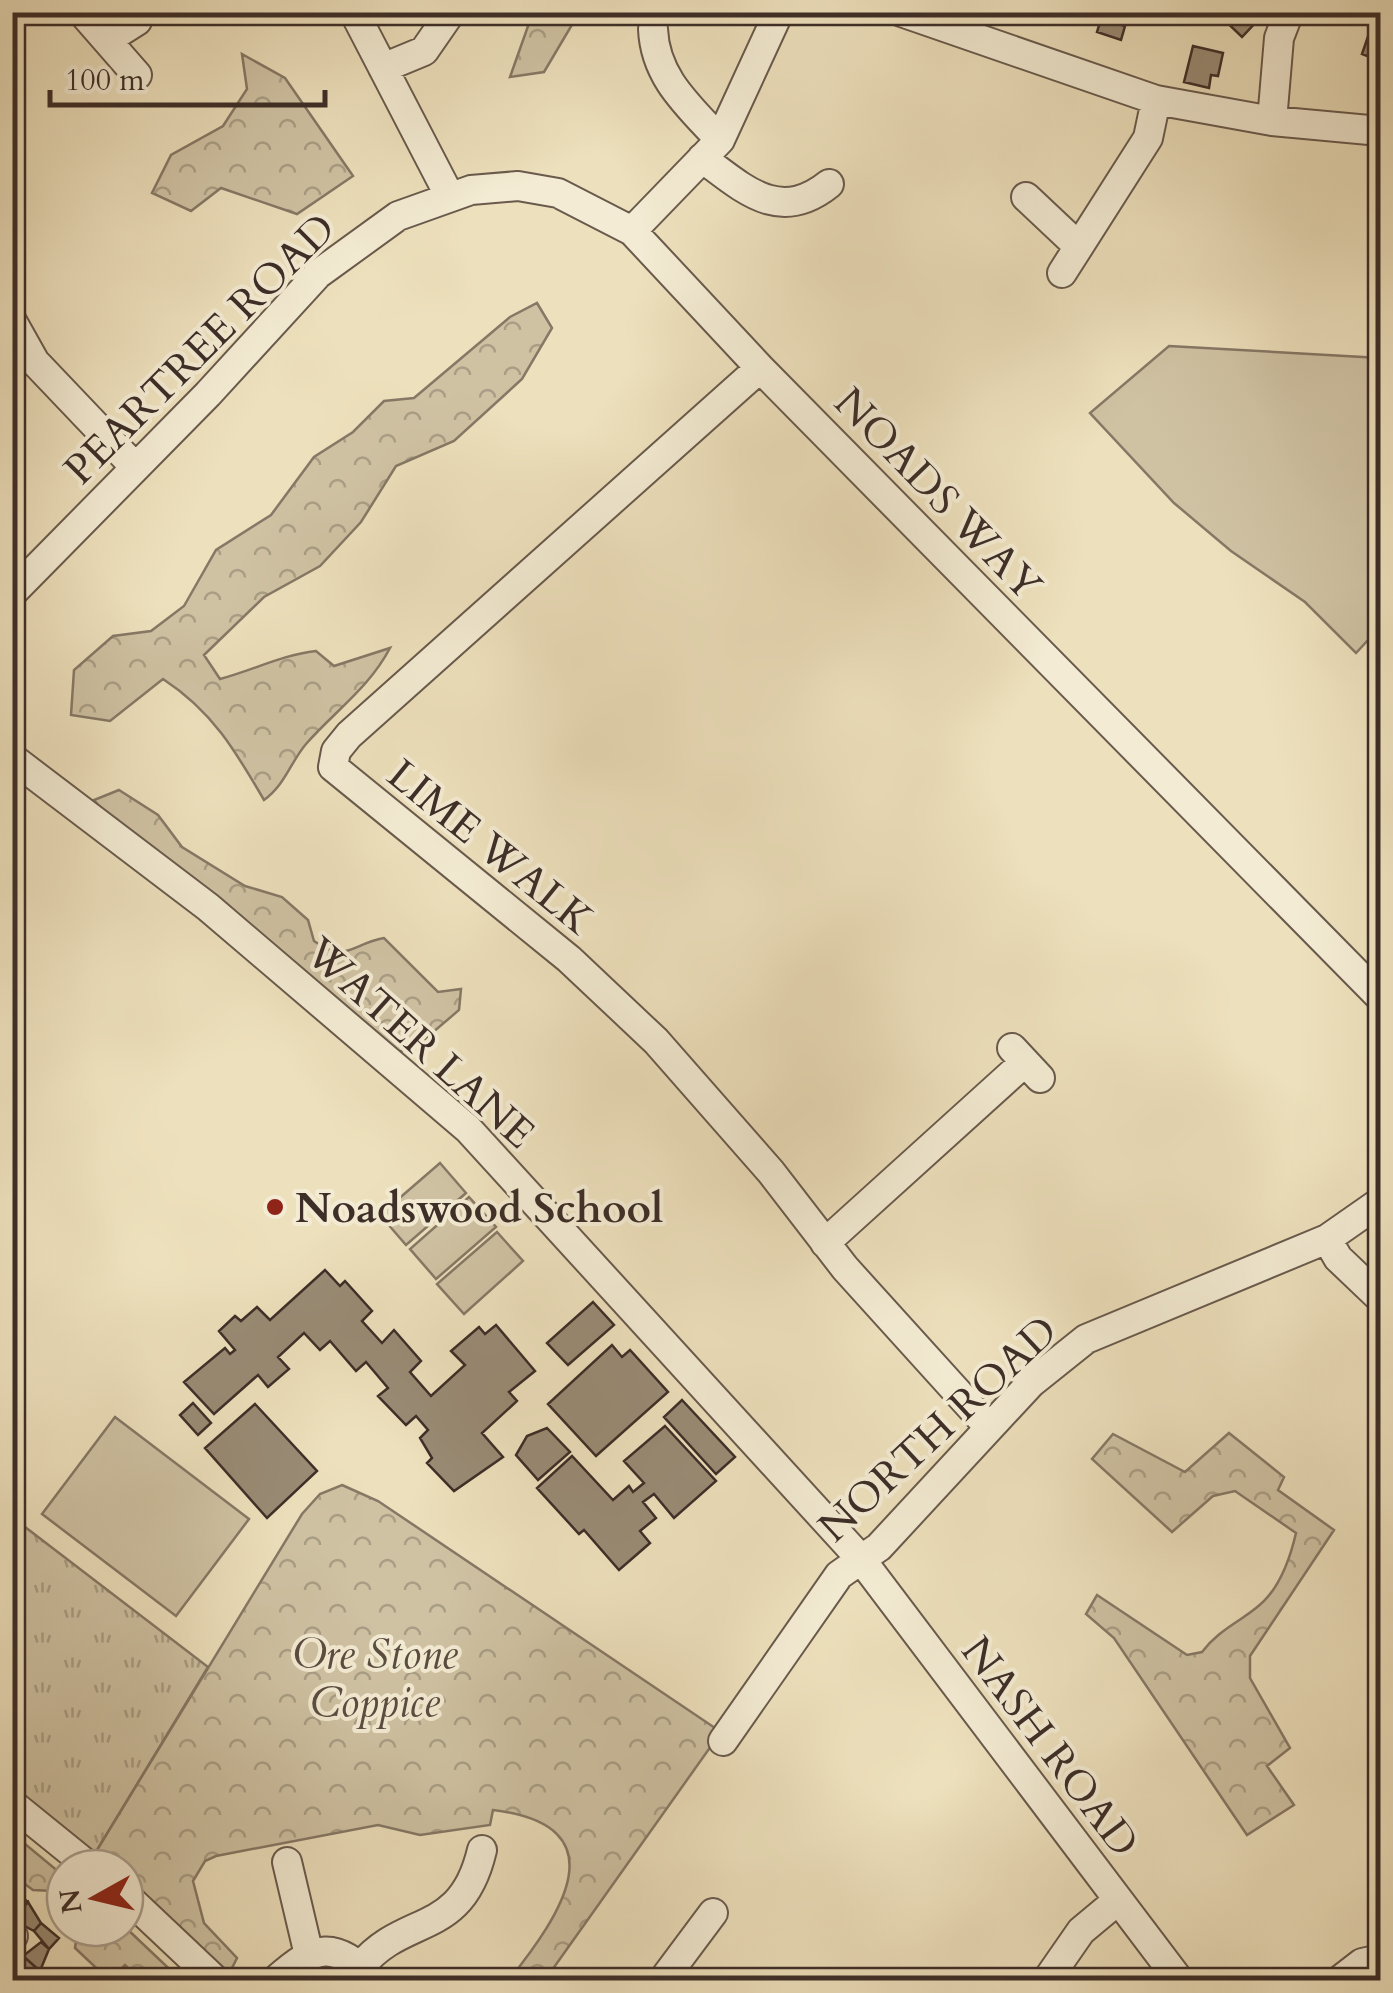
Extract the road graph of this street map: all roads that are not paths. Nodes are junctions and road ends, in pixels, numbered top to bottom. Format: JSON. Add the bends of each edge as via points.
{"nodes":[{"id":1,"x":82,"y":12,"type":"edge"},
{"id":2,"x":354,"y":12,"type":"edge"},
{"id":3,"x":451,"y":12,"type":"edge"},
{"id":4,"x":779,"y":12,"type":"edge"},
{"id":5,"x":901,"y":12,"type":"edge"},
{"id":6,"x":1289,"y":12,"type":"edge"},
{"id":7,"x":137,"y":20,"type":"dead end"},
{"id":8,"x":653,"y":30,"type":"dead end"},
{"id":9,"x":107,"y":40,"type":"junction"},
{"id":10,"x":383,"y":68,"type":"junction"},
{"id":11,"x":137,"y":74,"type":"dead end"},
{"id":12,"x":1156,"y":100,"type":"junction"},
{"id":13,"x":1272,"y":121,"type":"junction"},
{"id":14,"x":1380,"y":132,"type":"edge"},
{"id":15,"x":711,"y":149,"type":"junction"},
{"id":16,"x":828,"y":184,"type":"dead end"},
{"id":17,"x":450,"y":196,"type":"junction"},
{"id":18,"x":1026,"y":197,"type":"dead end"},
{"id":19,"x":632,"y":231,"type":"junction"},
{"id":20,"x":1078,"y":246,"type":"junction"},
{"id":21,"x":1062,"y":272,"type":"dead end"},
{"id":22,"x":12,"y":321,"type":"edge"},
{"id":23,"x":760,"y":368,"type":"junction"},
{"id":24,"x":134,"y":467,"type":"junction"},
{"id":25,"x":12,"y":593,"type":"edge"},
{"id":26,"x":12,"y":758,"type":"edge"},
{"id":27,"x":1380,"y":997,"type":"edge"},
{"id":28,"x":1026,"y":1062,"type":"dead end"},
{"id":29,"x":1380,"y":1202,"type":"edge"},
{"id":30,"x":1326,"y":1239,"type":"junction"},
{"id":31,"x":825,"y":1243,"type":"junction"},
{"id":32,"x":1380,"y":1298,"type":"edge"},
{"id":33,"x":988,"y":1426,"type":"junction"},
{"id":34,"x":860,"y":1558,"type":"junction"},
{"id":35,"x":723,"y":1740,"type":"dead end"},
{"id":36,"x":12,"y":1804,"type":"edge"},
{"id":37,"x":67,"y":1848,"type":"edge"},
{"id":38,"x":482,"y":1850,"type":"dead end"},
{"id":39,"x":287,"y":1862,"type":"dead end"},
{"id":40,"x":1117,"y":1901,"type":"junction"},
{"id":41,"x":712,"y":1913,"type":"dead end"},
{"id":42,"x":145,"y":1915,"type":"edge"},
{"id":43,"x":309,"y":1954,"type":"junction"},
{"id":44,"x":1380,"y":1959,"type":"edge"},
{"id":45,"x":367,"y":1974,"type":"edge"},
{"id":46,"x":215,"y":1980,"type":"edge"},
{"id":47,"x":276,"y":1980,"type":"edge"},
{"id":48,"x":663,"y":1980,"type":"edge"},
{"id":49,"x":1047,"y":1980,"type":"edge"},
{"id":50,"x":1178,"y":1980,"type":"edge"},
{"id":51,"x":1340,"y":1980,"type":"edge"}],
"edges":[{"from":1,"to":9,"type":"street"},
{"from":2,"to":10,"type":"street"},
{"from":3,"to":10,"type":"street","via":[[424,51]]},
{"from":4,"to":15,"type":"street"},
{"from":5,"to":12,"type":"street"},
{"from":6,"to":13,"type":"street","via":[[1279,38]]},
{"from":7,"to":9,"type":"street"},
{"from":8,"to":15,"type":"street","via":[[670,86]]},
{"from":9,"to":11,"type":"street"},
{"from":10,"to":17,"type":"street"},
{"from":12,"to":13,"type":"street"},
{"from":12,"to":20,"type":"street","via":[[1148,138]]},
{"from":13,"to":14,"type":"street"},
{"from":15,"to":16,"type":"street","via":[[757,199],[812,198]]},
{"from":15,"to":19,"type":"street"},
{"from":17,"to":19,"type":"street","name":"PEARTREE ROAD","via":[[539,188],[577,200]]},
{"from":17,"to":24,"type":"street","name":"PEARTREE ROAD","via":[[398,216],[335,259]]},
{"from":18,"to":20,"type":"street"},
{"from":19,"to":23,"type":"street","name":"NOADS WAY"},
{"from":20,"to":21,"type":"street"},
{"from":22,"to":24,"type":"street","via":[[34,362]]},
{"from":23,"to":27,"type":"street","name":"NOADS WAY"},
{"from":23,"to":31,"type":"street","name":"LIME WALK","via":[[349,735],[333,767],[617,1003],[690,1076]]},
{"from":24,"to":25,"type":"street","name":"PEARTREE ROAD"},
{"from":26,"to":34,"type":"street","name":"WATER LANE","via":[[208,907],[468,1129]]},
{"from":28,"to":31,"type":"street"},
{"from":29,"to":30,"type":"street","name":"NORTH ROAD"},
{"from":30,"to":32,"type":"street"},
{"from":30,"to":33,"type":"street","name":"NORTH ROAD","via":[[1086,1339]]},
{"from":31,"to":33,"type":"street","name":"LIME WALK"},
{"from":33,"to":34,"type":"street","name":"NORTH ROAD","via":[[879,1548]]},
{"from":34,"to":35,"type":"street","name":"NORTH ROAD","via":[[840,1574]]},
{"from":34,"to":40,"type":"street","name":"NASH ROAD"},
{"from":36,"to":37,"type":"street"},
{"from":38,"to":45,"type":"street","via":[[475,1880],[446,1914],[390,1938]]},
{"from":39,"to":43,"type":"street"},
{"from":40,"to":49,"type":"street","via":[[1081,1931]]},
{"from":40,"to":50,"type":"street","name":"NASH ROAD"},
{"from":41,"to":48,"type":"street"},
{"from":42,"to":46,"type":"street"},
{"from":43,"to":45,"type":"street","via":[[344,1953]]},
{"from":43,"to":47,"type":"street"},
{"from":44,"to":51,"type":"street"}]}
